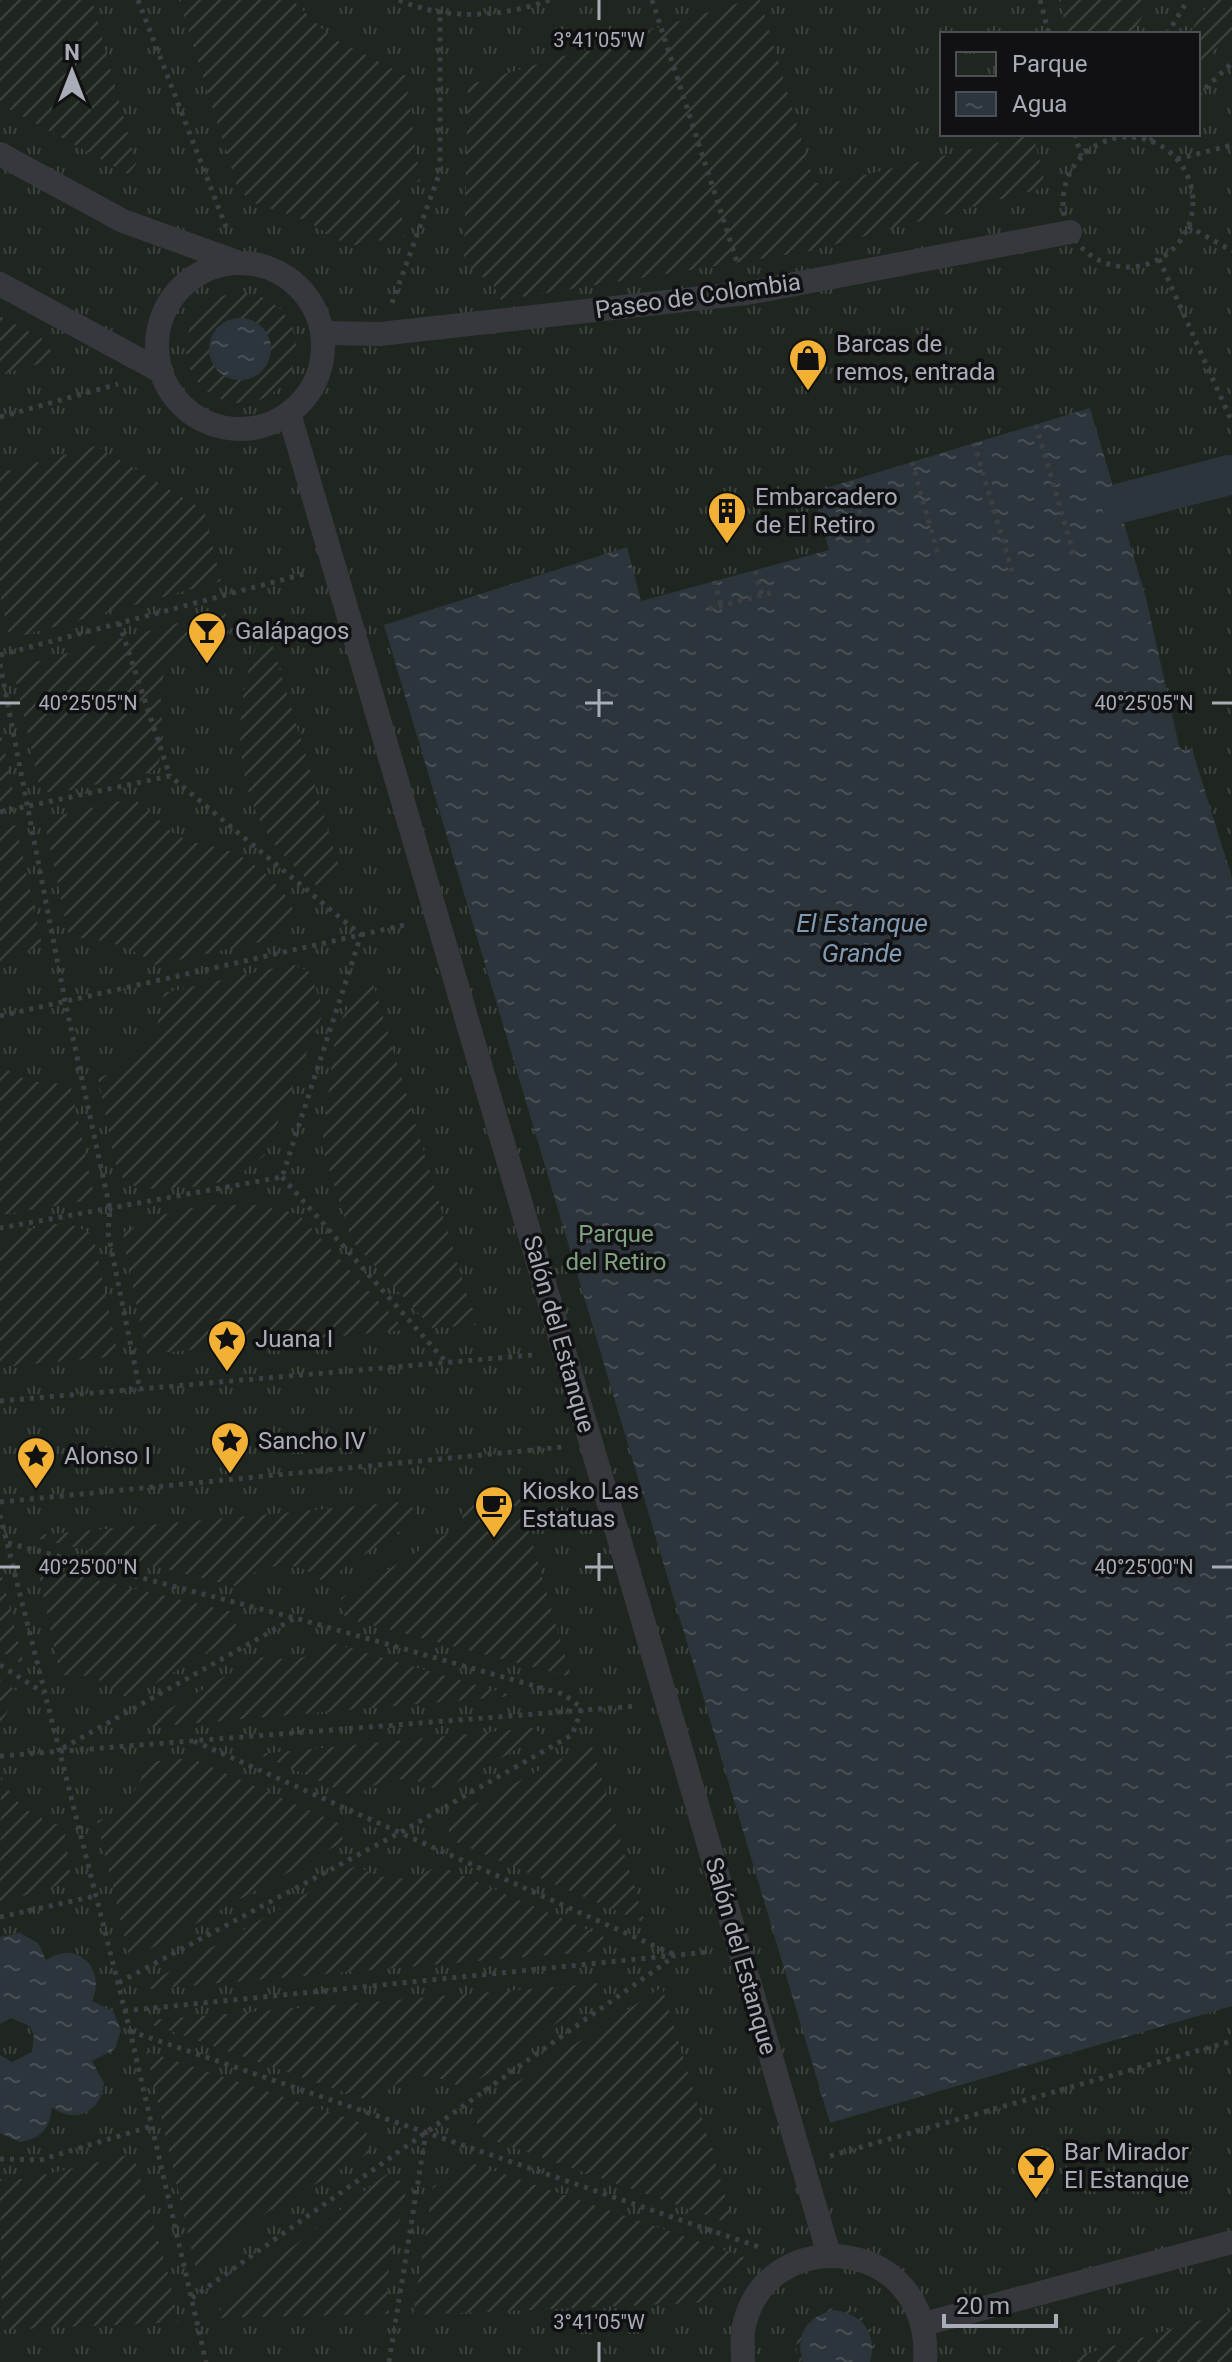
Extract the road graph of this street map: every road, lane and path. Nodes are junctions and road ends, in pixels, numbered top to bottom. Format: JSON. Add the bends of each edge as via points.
{"nodes":[{"id":1,"x":138,"y":0,"type":"edge"},
{"id":2,"x":399,"y":0,"type":"edge"},
{"id":3,"x":550,"y":0,"type":"edge"},
{"id":4,"x":652,"y":0,"type":"edge"},
{"id":5,"x":1040,"y":0,"type":"edge"},
{"id":6,"x":1188,"y":0,"type":"edge"},
{"id":7,"x":440,"y":12,"type":"junction"},
{"id":8,"x":1048,"y":32,"type":"edge"},
{"id":9,"x":1168,"y":32,"type":"edge"},
{"id":10,"x":1232,"y":63,"type":"edge"},
{"id":11,"x":1200,"y":93,"type":"edge"},
{"id":12,"x":1076,"y":136,"type":"edge"},
{"id":13,"x":1102,"y":136,"type":"edge"},
{"id":14,"x":1155,"y":136,"type":"edge"},
{"id":15,"x":1150,"y":141,"type":"junction"},
{"id":16,"x":1096,"y":145,"type":"junction"},
{"id":17,"x":1232,"y":145,"type":"edge"},
{"id":18,"x":0,"y":154,"type":"edge"},
{"id":19,"x":1081,"y":156,"type":"junction"},
{"id":20,"x":1177,"y":159,"type":"junction"},
{"id":21,"x":1188,"y":226,"type":"junction"},
{"id":22,"x":1070,"y":232,"type":"junction"},
{"id":23,"x":1232,"y":251,"type":"edge"},
{"id":24,"x":1159,"y":259,"type":"junction"},
{"id":25,"x":240,"y":262,"type":"junction"},
{"id":26,"x":0,"y":284,"type":"edge"},
{"id":27,"x":747,"y":293,"type":"junction"},
{"id":28,"x":323,"y":333,"type":"junction"},
{"id":29,"x":380,"y":334,"type":"junction"},
{"id":30,"x":162,"y":372,"type":"junction"},
{"id":31,"x":289,"y":413,"type":"junction"},
{"id":32,"x":0,"y":417,"type":"edge"},
{"id":33,"x":1232,"y":422,"type":"edge"},
{"id":34,"x":1036,"y":425,"type":"dead end"},
{"id":35,"x":974,"y":443,"type":"dead end"},
{"id":36,"x":912,"y":462,"type":"dead end"},
{"id":37,"x":851,"y":481,"type":"dead end"},
{"id":38,"x":869,"y":544,"type":"dead end"},
{"id":39,"x":1074,"y":555,"type":"dead end"},
{"id":40,"x":939,"y":558,"type":"dead end"},
{"id":41,"x":335,"y":566,"type":"junction"},
{"id":42,"x":755,"y":571,"type":"dead end"},
{"id":43,"x":1013,"y":574,"type":"dead end"},
{"id":44,"x":714,"y":581,"type":"dead end"},
{"id":45,"x":774,"y":592,"type":"dead end"},
{"id":46,"x":762,"y":596,"type":"junction"},
{"id":47,"x":721,"y":606,"type":"junction"},
{"id":48,"x":709,"y":609,"type":"dead end"},
{"id":49,"x":119,"y":623,"type":"junction"},
{"id":50,"x":0,"y":655,"type":"edge"},
{"id":51,"x":0,"y":664,"type":"edge"},
{"id":52,"x":170,"y":776,"type":"junction"},
{"id":53,"x":27,"y":806,"type":"junction"},
{"id":54,"x":0,"y":812,"type":"edge"},
{"id":55,"x":437,"y":918,"type":"junction"},
{"id":56,"x":361,"y":935,"type":"junction"},
{"id":57,"x":65,"y":1001,"type":"junction"},
{"id":58,"x":0,"y":1016,"type":"edge"},
{"id":59,"x":282,"y":1177,"type":"junction"},
{"id":60,"x":110,"y":1209,"type":"junction"},
{"id":61,"x":0,"y":1228,"type":"edge"},
{"id":62,"x":565,"y":1352,"type":"junction"},
{"id":63,"x":447,"y":1363,"type":"junction"},
{"id":64,"x":140,"y":1391,"type":"junction"},
{"id":65,"x":0,"y":1401,"type":"edge"},
{"id":66,"x":591,"y":1443,"type":"junction"},
{"id":67,"x":0,"y":1502,"type":"edge"},
{"id":68,"x":0,"y":1515,"type":"edge"},
{"id":69,"x":8,"y":1543,"type":"junction"},
{"id":70,"x":295,"y":1618,"type":"junction"},
{"id":71,"x":0,"y":1665,"type":"edge"},
{"id":72,"x":45,"y":1694,"type":"junction"},
{"id":73,"x":668,"y":1705,"type":"junction"},
{"id":74,"x":582,"y":1708,"type":"junction"},
{"id":75,"x":193,"y":1740,"type":"junction"},
{"id":76,"x":59,"y":1750,"type":"junction"},
{"id":77,"x":0,"y":1756,"type":"edge"},
{"id":78,"x":401,"y":1832,"type":"junction"},
{"id":79,"x":95,"y":1896,"type":"junction"},
{"id":80,"x":0,"y":1917,"type":"edge"},
{"id":81,"x":739,"y":1949,"type":"junction"},
{"id":82,"x":676,"y":1955,"type":"junction"},
{"id":83,"x":116,"y":1984,"type":"junction"},
{"id":84,"x":124,"y":2011,"type":"junction"},
{"id":85,"x":130,"y":2031,"type":"junction"},
{"id":86,"x":1232,"y":2041,"type":"edge"},
{"id":87,"x":152,"y":2126,"type":"junction"},
{"id":88,"x":426,"y":2131,"type":"junction"},
{"id":89,"x":0,"y":2159,"type":"edge"},
{"id":90,"x":802,"y":2164,"type":"junction"},
{"id":91,"x":1232,"y":2242,"type":"edge"},
{"id":92,"x":829,"y":2255,"type":"junction"},
{"id":93,"x":801,"y":2261,"type":"junction"},
{"id":94,"x":192,"y":2298,"type":"junction"},
{"id":95,"x":924,"y":2324,"type":"junction"},
{"id":96,"x":206,"y":2362,"type":"edge"},
{"id":97,"x":389,"y":2362,"type":"edge"},
{"id":98,"x":743,"y":2362,"type":"edge"},
{"id":99,"x":925,"y":2362,"type":"edge"}],
"edges":[{"from":1,"to":25,"type":"path"},
{"from":2,"to":7,"type":"path"},
{"from":3,"to":7,"type":"path","via":[[501,13]]},
{"from":4,"to":27,"type":"path"},
{"from":5,"to":8,"type":"path"},
{"from":6,"to":9,"type":"path"},
{"from":7,"to":29,"type":"path","via":[[440,172]]},
{"from":10,"to":11,"type":"path"},
{"from":12,"to":19,"type":"path"},
{"from":13,"to":16,"type":"path"},
{"from":14,"to":15,"type":"path"},
{"from":15,"to":16,"type":"path","via":[[1123,137]]},
{"from":15,"to":20,"type":"path"},
{"from":16,"to":19,"type":"path"},
{"from":17,"to":20,"type":"path"},
{"from":18,"to":25,"type":"street","via":[[123,221]]},
{"from":19,"to":22,"type":"path","via":[[1065,184],[1064,216]]},
{"from":20,"to":21,"type":"path","via":[[1192,192]]},
{"from":21,"to":23,"type":"path"},
{"from":21,"to":24,"type":"path"},
{"from":22,"to":24,"type":"path","via":[[1093,257],[1108,264],[1126,267]]},
{"from":22,"to":27,"type":"street","name":"Paseo de Colombia"},
{"from":24,"to":33,"type":"path"},
{"from":25,"to":28,"type":"street","via":[[285,275],[316,310]]},
{"from":25,"to":30,"type":"street","via":[[199,273],[169,302],[156,341]]},
{"from":26,"to":30,"type":"street"},
{"from":27,"to":29,"type":"street","name":"Paseo de Colombia"},
{"from":28,"to":29,"type":"street","name":"Paseo de Colombia"},
{"from":28,"to":31,"type":"street","via":[[318,377]]},
{"from":30,"to":31,"type":"street","via":[[187,410],[219,427],[256,428]]},
{"from":30,"to":32,"type":"path"},
{"from":31,"to":41,"type":"street","name":"Salón del Estanque"},
{"from":34,"to":39,"type":"path"},
{"from":35,"to":43,"type":"path"},
{"from":36,"to":40,"type":"path"},
{"from":37,"to":38,"type":"path"},
{"from":41,"to":49,"type":"path"},
{"from":41,"to":55,"type":"street","name":"Salón del Estanque"},
{"from":42,"to":46,"type":"path"},
{"from":44,"to":47,"type":"path"},
{"from":45,"to":46,"type":"path"},
{"from":46,"to":47,"type":"path"},
{"from":47,"to":48,"type":"path"},
{"from":49,"to":50,"type":"path"},
{"from":49,"to":52,"type":"path"},
{"from":51,"to":53,"type":"path"},
{"from":52,"to":53,"type":"path"},
{"from":52,"to":56,"type":"path"},
{"from":53,"to":54,"type":"path"},
{"from":53,"to":57,"type":"path"},
{"from":55,"to":56,"type":"path"},
{"from":55,"to":62,"type":"street","name":"Salón del Estanque"},
{"from":56,"to":57,"type":"path"},
{"from":56,"to":59,"type":"path"},
{"from":57,"to":58,"type":"path"},
{"from":57,"to":60,"type":"path"},
{"from":59,"to":60,"type":"path"},
{"from":59,"to":63,"type":"path"},
{"from":60,"to":61,"type":"path"},
{"from":60,"to":64,"type":"path","via":[[108,1233]]},
{"from":62,"to":63,"type":"path"},
{"from":62,"to":66,"type":"street","name":"Salón del Estanque"},
{"from":63,"to":64,"type":"path"},
{"from":64,"to":65,"type":"path"},
{"from":66,"to":67,"type":"path"},
{"from":66,"to":73,"type":"street","name":"Salón del Estanque"},
{"from":68,"to":69,"type":"path"},
{"from":69,"to":70,"type":"path"},
{"from":69,"to":72,"type":"path"},
{"from":70,"to":74,"type":"path","via":[[563,1694]]},
{"from":70,"to":76,"type":"path"},
{"from":71,"to":72,"type":"path"},
{"from":72,"to":76,"type":"path"},
{"from":73,"to":74,"type":"path"},
{"from":73,"to":81,"type":"street","name":"Salón del Estanque"},
{"from":74,"to":75,"type":"path"},
{"from":74,"to":78,"type":"path","via":[[572,1735]]},
{"from":75,"to":76,"type":"path"},
{"from":75,"to":78,"type":"path"},
{"from":76,"to":77,"type":"path"},
{"from":76,"to":79,"type":"path"},
{"from":78,"to":82,"type":"path"},
{"from":78,"to":83,"type":"path"},
{"from":79,"to":80,"type":"path"},
{"from":79,"to":83,"type":"path"},
{"from":81,"to":82,"type":"path"},
{"from":81,"to":90,"type":"street","name":"Salón del Estanque"},
{"from":82,"to":84,"type":"path"},
{"from":82,"to":88,"type":"path"},
{"from":83,"to":84,"type":"path"},
{"from":84,"to":85,"type":"path"},
{"from":85,"to":87,"type":"path"},
{"from":85,"to":88,"type":"path"},
{"from":86,"to":90,"type":"path"},
{"from":87,"to":89,"type":"path","via":[[40,2160]]},
{"from":87,"to":94,"type":"path"},
{"from":88,"to":93,"type":"path"},
{"from":88,"to":94,"type":"path"},
{"from":88,"to":97,"type":"path"},
{"from":90,"to":92,"type":"street","name":"Salón del Estanque"},
{"from":91,"to":95,"type":"street"},
{"from":92,"to":93,"type":"street"},
{"from":92,"to":95,"type":"street","via":[[860,2259],[889,2273],[904,2287]]},
{"from":93,"to":98,"type":"street","via":[[774,2277],[754,2302],[743,2331]]},
{"from":94,"to":96,"type":"path"},
{"from":95,"to":99,"type":"street"}]}
